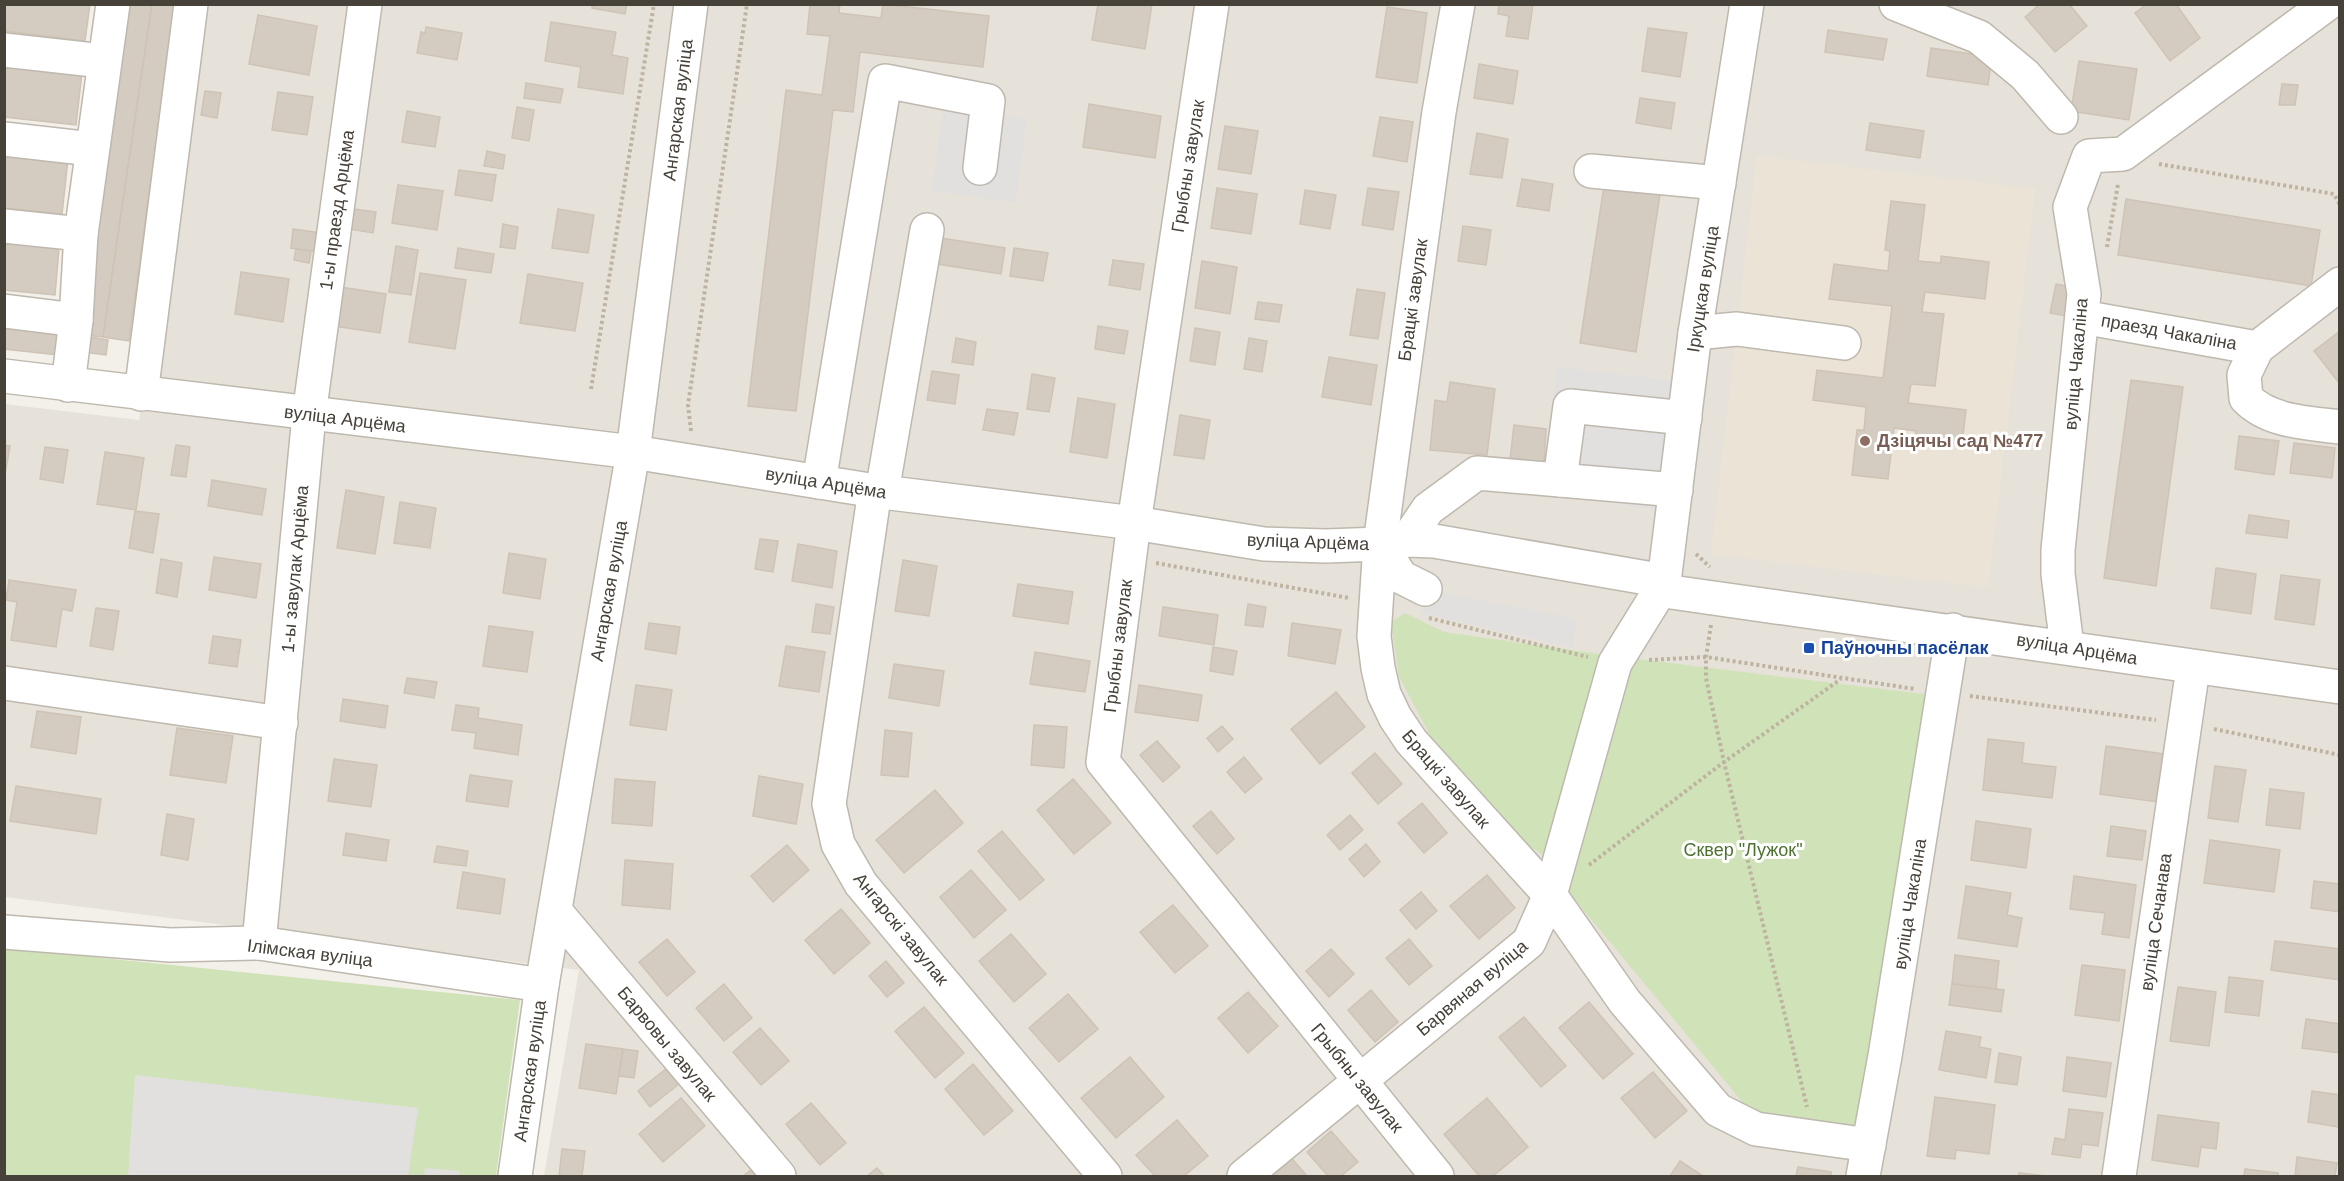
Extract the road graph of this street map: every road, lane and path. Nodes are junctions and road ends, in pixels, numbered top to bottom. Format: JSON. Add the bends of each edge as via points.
{"nodes":[{"id":1,"x":112,"y":4,"type":"edge"},
{"id":2,"x":191,"y":4,"type":"edge"},
{"id":3,"x":365,"y":4,"type":"edge"},
{"id":4,"x":654,"y":4,"type":"edge"},
{"id":5,"x":692,"y":4,"type":"edge"},
{"id":6,"x":747,"y":4,"type":"edge"},
{"id":7,"x":1212,"y":4,"type":"edge"},
{"id":8,"x":1458,"y":4,"type":"edge"},
{"id":9,"x":1747,"y":4,"type":"edge"},
{"id":10,"x":1896,"y":4,"type":"edge"},
{"id":11,"x":2327,"y":4,"type":"edge"},
{"id":12,"x":4,"y":50,"type":"edge"},
{"id":13,"x":104,"y":60,"type":"junction"},
{"id":14,"x":2061,"y":117,"type":"dead end"},
{"id":15,"x":4,"y":139,"type":"edge"},
{"id":16,"x":92,"y":149,"type":"junction"},
{"id":17,"x":2123,"y":154,"type":"junction"},
{"id":18,"x":980,"y":168,"type":"dead end"},
{"id":19,"x":1591,"y":171,"type":"dead end"},
{"id":20,"x":1719,"y":183,"type":"junction"},
{"id":21,"x":2340,"y":205,"type":"edge"},
{"id":22,"x":4,"y":226,"type":"edge"},
{"id":23,"x":927,"y":230,"type":"dead end"},
{"id":24,"x":81,"y":234,"type":"junction"},
{"id":25,"x":2107,"y":249,"type":"dead end"},
{"id":26,"x":2340,"y":284,"type":"edge"},
{"id":27,"x":4,"y":311,"type":"edge"},
{"id":28,"x":2082,"y":317,"type":"junction"},
{"id":29,"x":76,"y":320,"type":"junction"},
{"id":30,"x":1695,"y":333,"type":"junction"},
{"id":31,"x":1844,"y":343,"type":"dead end"},
{"id":32,"x":2257,"y":348,"type":"junction"},
{"id":33,"x":4,"y":376,"type":"edge"},
{"id":34,"x":68,"y":385,"type":"junction"},
{"id":35,"x":591,"y":389,"type":"dead end"},
{"id":36,"x":141,"y":394,"type":"junction"},
{"id":37,"x":309,"y":415,"type":"junction"},
{"id":38,"x":1685,"y":418,"type":"junction"},
{"id":39,"x":2340,"y":427,"type":"edge"},
{"id":40,"x":633,"y":452,"type":"junction"},
{"id":41,"x":695,"y":462,"type":"junction"},
{"id":42,"x":1560,"y":480,"type":"junction"},
{"id":43,"x":819,"y":482,"type":"junction"},
{"id":44,"x":1676,"y":490,"type":"junction"},
{"id":45,"x":878,"y":491,"type":"junction"},
{"id":46,"x":1134,"y":523,"type":"junction"},
{"id":47,"x":1393,"y":542,"type":"junction"},
{"id":48,"x":1689,"y":547,"type":"dead end"},
{"id":49,"x":1130,"y":558,"type":"junction"},
{"id":50,"x":1718,"y":574,"type":"dead end"},
{"id":51,"x":1659,"y":586,"type":"junction"},
{"id":52,"x":1422,"y":602,"type":"joint"},
{"id":53,"x":1377,"y":603,"type":"junction"},
{"id":54,"x":1712,"y":616,"type":"dead end"},
{"id":55,"x":1953,"y":630,"type":"junction"},
{"id":56,"x":2067,"y":647,"type":"junction"},
{"id":57,"x":1706,"y":657,"type":"junction"},
{"id":58,"x":1615,"y":663,"type":"junction"},
{"id":59,"x":2193,"y":668,"type":"junction"},
{"id":60,"x":1842,"y":679,"type":"junction"},
{"id":61,"x":2340,"y":687,"type":"edge"},
{"id":62,"x":6,"y":689,"type":"edge"},
{"id":63,"x":1944,"y":693,"type":"junction"},
{"id":64,"x":281,"y":723,"type":"junction"},
{"id":65,"x":2184,"y":724,"type":"junction"},
{"id":66,"x":2340,"y":754,"type":"edge"},
{"id":67,"x":1724,"y":762,"type":"junction"},
{"id":68,"x":1587,"y":867,"type":"dead end"},
{"id":69,"x":1550,"y":895,"type":"junction"},
{"id":70,"x":555,"y":911,"type":"junction"},
{"id":71,"x":4,"y":932,"type":"edge"},
{"id":72,"x":259,"y":943,"type":"junction"},
{"id":73,"x":542,"y":985,"type":"junction"},
{"id":74,"x":1360,"y":1081,"type":"junction"},
{"id":75,"x":1835,"y":1141,"type":"junction"},
{"id":76,"x":1866,"y":1161,"type":"edge"},
{"id":77,"x":515,"y":1176,"type":"edge"},
{"id":78,"x":779,"y":1176,"type":"edge"},
{"id":79,"x":1105,"y":1176,"type":"edge"},
{"id":80,"x":1244,"y":1176,"type":"edge"},
{"id":81,"x":1437,"y":1176,"type":"edge"},
{"id":82,"x":2119,"y":1176,"type":"edge"}],
"edges":[{"from":1,"to":13,"type":"street"},
{"from":2,"to":36,"type":"street"},
{"from":3,"to":37,"type":"street","name":"1-ы праезд Арцёма"},
{"from":4,"to":35,"type":"path"},
{"from":5,"to":40,"type":"street","name":"Ангарская вуліца"},
{"from":6,"to":41,"type":"path","via":[[688,405]]},
{"from":7,"to":46,"type":"street","name":"Грыбны завулак"},
{"from":8,"to":47,"type":"street","name":"Брацкі завулак","via":[[1438,123]]},
{"from":9,"to":20,"type":"street","name":"Іркуцкая вуліца"},
{"from":10,"to":14,"type":"street","via":[[1979,37],[2025,75]]},
{"from":11,"to":17,"type":"street"},
{"from":12,"to":13,"type":"street"},
{"from":13,"to":16,"type":"street"},
{"from":15,"to":16,"type":"street"},
{"from":16,"to":24,"type":"street"},
{"from":17,"to":21,"type":"path","via":[[2165,166],[2334,194]]},
{"from":17,"to":25,"type":"path"},
{"from":17,"to":28,"type":"street","name":"вуліца Чакаліна","via":[[2089,156],[2070,207],[2084,294]]},
{"from":18,"to":43,"type":"street","via":[[988,100],[885,81]]},
{"from":19,"to":20,"type":"street"},
{"from":20,"to":30,"type":"street","name":"Іркуцкая вуліца"},
{"from":22,"to":24,"type":"street"},
{"from":23,"to":45,"type":"street","name":"Ангарскі завулак"},
{"from":24,"to":29,"type":"street"},
{"from":26,"to":32,"type":"street","name":"праезд Чакаліна"},
{"from":27,"to":29,"type":"street"},
{"from":28,"to":32,"type":"street","name":"праезд Чакаліна"},
{"from":28,"to":56,"type":"street","name":"вуліца Чакаліна","via":[[2058,549],[2058,583]]},
{"from":29,"to":34,"type":"street"},
{"from":30,"to":31,"type":"street","via":[[1737,329]]},
{"from":30,"to":38,"type":"street","name":"Іркуцкая вуліца"},
{"from":32,"to":39,"type":"street","name":"праезд Чакаліна","via":[[2244,375],[2247,398],[2253,405],[2292,420]]},
{"from":33,"to":34,"type":"street","name":"вуліца Арцёма"},
{"from":34,"to":36,"type":"street","name":"вуліца Арцёма"},
{"from":36,"to":37,"type":"street","name":"вуліца Арцёма"},
{"from":37,"to":40,"type":"street","name":"вуліца Арцёма"},
{"from":37,"to":64,"type":"street","name":"1-ы завулак Арцёма"},
{"from":38,"to":42,"type":"street","via":[[1570,406]]},
{"from":38,"to":44,"type":"street","name":"Іркуцкая вуліца"},
{"from":40,"to":41,"type":"street","name":"вуліца Арцёма"},
{"from":40,"to":70,"type":"street","name":"Ангарская вуліца"},
{"from":41,"to":43,"type":"street","name":"вуліца Арцёма"},
{"from":42,"to":44,"type":"street"},
{"from":42,"to":47,"type":"street","via":[[1477,473],[1428,509]]},
{"from":43,"to":45,"type":"street","name":"вуліца Арцёма"},
{"from":44,"to":51,"type":"street","name":"Іркуцкая вуліца"},
{"from":45,"to":46,"type":"street","name":"вуліца Арцёма"},
{"from":45,"to":79,"type":"street","name":"Ангарскі завулак","via":[[829,804],[838,844],[861,884]]},
{"from":46,"to":47,"type":"street","name":"вуліца Арцёма","via":[[1264,544]]},
{"from":46,"to":49,"type":"street","name":"Грыбны завулак"},
{"from":47,"to":51,"type":"street","name":"вуліца Арцёма","via":[[1434,541]]},
{"from":47,"to":52,"type":"street","via":[[1401,577]]},
{"from":47,"to":53,"type":"street","name":"Брацкі завулак"},
{"from":48,"to":50,"type":"path"},
{"from":49,"to":53,"type":"path"},
{"from":49,"to":74,"type":"street","name":"Грыбны завулак","via":[[1103,762]]},
{"from":51,"to":55,"type":"street","name":"вуліца Арцёма"},
{"from":51,"to":58,"type":"street","name":"Барвяная вуліца"},
{"from":52,"to":58,"type":"path"},
{"from":53,"to":69,"type":"street","name":"Брацкі завулак","via":[[1374,636],[1378,668],[1395,717],[1411,741]]},
{"from":54,"to":57,"type":"path"},
{"from":55,"to":56,"type":"street","name":"вуліца Арцёма"},
{"from":55,"to":63,"type":"street","name":"вуліца Чакаліна"},
{"from":56,"to":59,"type":"street","name":"вуліца Арцёма"},
{"from":57,"to":58,"type":"path"},
{"from":57,"to":60,"type":"path"},
{"from":57,"to":67,"type":"path","via":[[1706,678]]},
{"from":58,"to":69,"type":"street","name":"Барвяная вуліца"},
{"from":59,"to":61,"type":"street","name":"вуліца Арцёма"},
{"from":59,"to":65,"type":"street","name":"вуліца Сечанава"},
{"from":60,"to":63,"type":"path"},
{"from":60,"to":67,"type":"path"},
{"from":62,"to":64,"type":"street"},
{"from":63,"to":65,"type":"path"},
{"from":63,"to":76,"type":"street","name":"вуліца Чакаліна"},
{"from":64,"to":72,"type":"street","name":"1-ы завулак Арцёма"},
{"from":65,"to":66,"type":"path"},
{"from":65,"to":82,"type":"street","name":"вуліца Сечанава"},
{"from":67,"to":68,"type":"path"},
{"from":67,"to":75,"type":"path","via":[[1808,1112]]},
{"from":69,"to":74,"type":"street","name":"Барвяная вуліца","via":[[1529,942]]},
{"from":69,"to":75,"type":"street","name":"Брацкі завулак","via":[[1625,1002],[1718,1110],[1756,1129]]},
{"from":70,"to":73,"type":"street","name":"Ангарская вуліца"},
{"from":70,"to":78,"type":"street","name":"Барвовы завулак"},
{"from":71,"to":72,"type":"street","name":"Ілімская вуліца","via":[[170,945]]},
{"from":72,"to":73,"type":"street","name":"Ілімская вуліца"},
{"from":73,"to":77,"type":"street","name":"Ангарская вуліца"},
{"from":74,"to":80,"type":"street","name":"Барвяная вуліца"},
{"from":74,"to":81,"type":"street","name":"Грыбны завулак"},
{"from":75,"to":76,"type":"street","name":"Брацкі завулак"}]}
